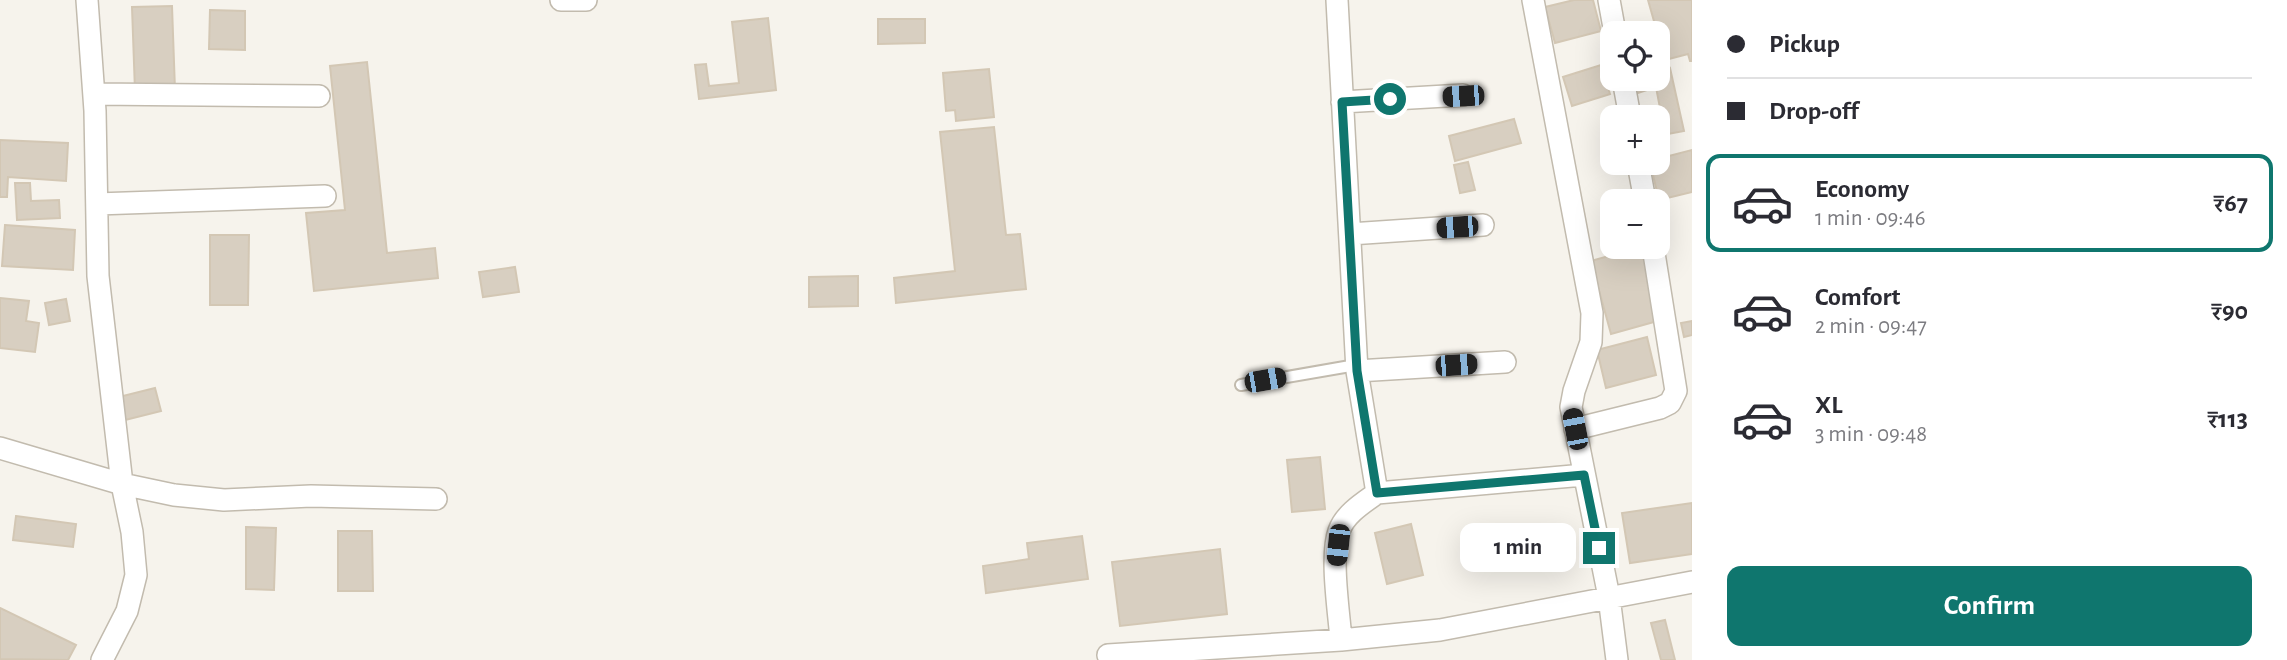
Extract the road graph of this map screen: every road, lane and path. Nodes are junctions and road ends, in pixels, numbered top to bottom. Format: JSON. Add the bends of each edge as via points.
{"nodes":[{"id":1,"x":87,"y":0,"type":"edge"},
{"id":2,"x":562,"y":0,"type":"edge"},
{"id":3,"x":586,"y":0,"type":"edge"},
{"id":4,"x":1337,"y":0,"type":"edge"},
{"id":5,"x":1533,"y":0,"type":"edge"},
{"id":6,"x":1609,"y":0,"type":"edge"},
{"id":7,"x":1613,"y":21,"type":"edge"},
{"id":8,"x":94,"y":94,"type":"junction"},
{"id":9,"x":320,"y":96,"type":"dead end"},
{"id":10,"x":1463,"y":96,"type":"dead end"},
{"id":11,"x":1342,"y":102,"type":"junction"},
{"id":12,"x":325,"y":196,"type":"dead end"},
{"id":13,"x":97,"y":204,"type":"junction"},
{"id":14,"x":1483,"y":225,"type":"dead end"},
{"id":15,"x":1350,"y":234,"type":"junction"},
{"id":16,"x":1655,"y":259,"type":"edge"},
{"id":17,"x":1505,"y":362,"type":"dead end"},
{"id":18,"x":1357,"y":368,"type":"junction"},
{"id":19,"x":1241,"y":385,"type":"dead end"},
{"id":20,"x":1575,"y":429,"type":"junction"},
{"id":21,"x":0,"y":448,"type":"edge"},
{"id":22,"x":1584,"y":475,"type":"junction"},
{"id":23,"x":122,"y":484,"type":"junction"},
{"id":24,"x":1377,"y":493,"type":"junction"},
{"id":25,"x":436,"y":499,"type":"dead end"},
{"id":26,"x":1692,"y":582,"type":"edge"},
{"id":27,"x":1609,"y":597,"type":"junction"},
{"id":28,"x":1341,"y":640,"type":"junction"},
{"id":29,"x":1108,"y":655,"type":"dead end"},
{"id":30,"x":102,"y":660,"type":"edge"},
{"id":31,"x":1617,"y":660,"type":"edge"}],
"edges":[{"from":1,"to":8,"type":"street"},
{"from":2,"to":3,"type":"street"},
{"from":4,"to":11,"type":"street"},
{"from":5,"to":20,"type":"street","via":[[1592,313],[1591,342],[1571,407]]},
{"from":6,"to":7,"type":"street"},
{"from":8,"to":9,"type":"street"},
{"from":8,"to":13,"type":"street"},
{"from":10,"to":11,"type":"street"},
{"from":11,"to":15,"type":"street"},
{"from":12,"to":13,"type":"street"},
{"from":13,"to":23,"type":"street","via":[[98,276]]},
{"from":14,"to":15,"type":"street"},
{"from":15,"to":18,"type":"street"},
{"from":16,"to":20,"type":"street","via":[[1676,391],[1670,403],[1660,408]]},
{"from":17,"to":18,"type":"street"},
{"from":18,"to":19,"type":"lane"},
{"from":18,"to":24,"type":"street"},
{"from":20,"to":22,"type":"street"},
{"from":21,"to":23,"type":"street"},
{"from":22,"to":24,"type":"street"},
{"from":22,"to":27,"type":"street"},
{"from":23,"to":25,"type":"street","via":[[225,500],[311,496]]},
{"from":23,"to":30,"type":"street","via":[[136,575],[127,611]]},
{"from":24,"to":28,"type":"street","via":[[1353,510],[1339,531],[1336,559]]},
{"from":26,"to":27,"type":"street"},
{"from":27,"to":28,"type":"street","via":[[1440,630]]},
{"from":27,"to":31,"type":"street"},
{"from":28,"to":29,"type":"street"}]}
